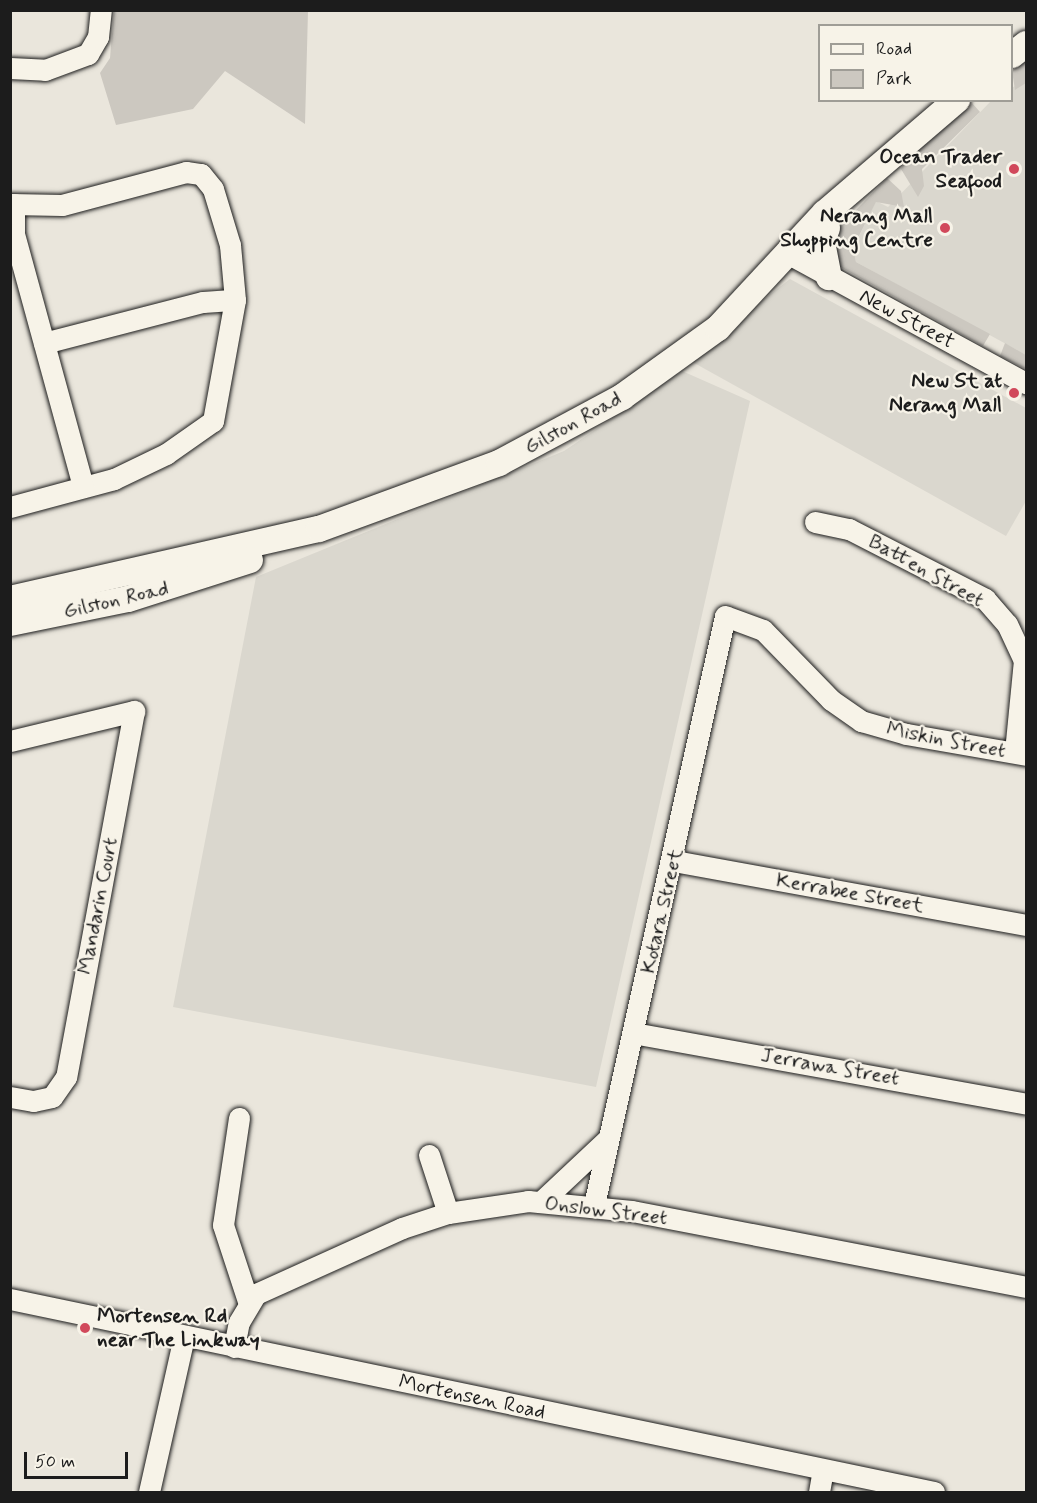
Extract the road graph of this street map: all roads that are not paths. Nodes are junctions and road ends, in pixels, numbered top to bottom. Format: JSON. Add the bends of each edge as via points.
{"nodes":[{"id":1,"x":101,"y":10,"type":"edge"},
{"id":2,"x":1026,"y":44,"type":"edge"},
{"id":3,"x":1013,"y":54,"type":"edge"},
{"id":4,"x":10,"y":68,"type":"edge"},
{"id":5,"x":956,"y":102,"type":"edge"},
{"id":6,"x":12,"y":204,"type":"edge"},
{"id":7,"x":827,"y":228,"type":"junction"},
{"id":8,"x":789,"y":254,"type":"junction"},
{"id":9,"x":829,"y":277,"type":"junction"},
{"id":10,"x":235,"y":300,"type":"junction"},
{"id":11,"x":44,"y":343,"type":"junction"},
{"id":12,"x":1026,"y":383,"type":"edge"},
{"id":13,"x":83,"y":487,"type":"junction"},
{"id":14,"x":10,"y":507,"type":"edge"},
{"id":15,"x":815,"y":522,"type":"dead end"},
{"id":16,"x":319,"y":530,"type":"junction"},
{"id":17,"x":10,"y":599,"type":"edge"},
{"id":18,"x":725,"y":616,"type":"joint"},
{"id":19,"x":10,"y":622,"type":"edge"},
{"id":20,"x":10,"y":741,"type":"edge"},
{"id":21,"x":1021,"y":754,"type":"edge"},
{"id":22,"x":674,"y":861,"type":"junction"},
{"id":23,"x":1026,"y":925,"type":"edge"},
{"id":24,"x":633,"y":1033,"type":"junction"},
{"id":25,"x":10,"y":1097,"type":"edge"},
{"id":26,"x":1026,"y":1104,"type":"edge"},
{"id":27,"x":239,"y":1118,"type":"dead end"},
{"id":28,"x":607,"y":1140,"type":"junction"},
{"id":29,"x":429,"y":1155,"type":"dead end"},
{"id":30,"x":543,"y":1200,"type":"junction"},
{"id":31,"x":594,"y":1205,"type":"junction"},
{"id":32,"x":448,"y":1213,"type":"junction"},
{"id":33,"x":1026,"y":1287,"type":"edge"},
{"id":34,"x":10,"y":1299,"type":"edge"},
{"id":35,"x":249,"y":1304,"type":"junction"},
{"id":36,"x":184,"y":1337,"type":"junction"},
{"id":37,"x":234,"y":1347,"type":"junction"},
{"id":38,"x":824,"y":1470,"type":"junction"},
{"id":39,"x":149,"y":1492,"type":"edge"},
{"id":40,"x":819,"y":1492,"type":"edge"},
{"id":41,"x":934,"y":1492,"type":"edge"}],
"edges":[{"from":1,"to":4,"type":"street","via":[[98,37],[88,54],[45,70]]},
{"from":2,"to":3,"type":"main road"},
{"from":5,"to":7,"type":"main road","name":"Gilston Road"},
{"from":5,"to":8,"type":"main road","name":"Gilston Road","via":[[835,204]]},
{"from":6,"to":10,"type":"street","via":[[62,205],[186,172],[201,174],[213,189],[230,245]]},
{"from":6,"to":11,"type":"street","via":[[14,234]]},
{"from":7,"to":8,"type":"main road","name":"Gilston Road"},
{"from":7,"to":9,"type":"main road","via":[[822,242]]},
{"from":8,"to":9,"type":"street","name":"New Street"},
{"from":8,"to":16,"type":"main road","name":"Gilston Road","via":[[718,328],[622,397],[499,463]]},
{"from":9,"to":12,"type":"street","name":"New Street"},
{"from":10,"to":11,"type":"street","via":[[202,302]]},
{"from":10,"to":13,"type":"street","via":[[213,421],[166,454]]},
{"from":11,"to":13,"type":"street"},
{"from":13,"to":14,"type":"street"},
{"from":15,"to":21,"type":"street","name":"Batten Street","via":[[849,530],[985,599],[1007,624],[1024,660]]},
{"from":16,"to":17,"type":"main road","name":"Gilston Road"},
{"from":16,"to":19,"type":"main road","name":"Gilston Road","via":[[190,582]]},
{"from":18,"to":21,"type":"street","name":"Miskin Street","via":[[763,630],[831,700],[861,721],[906,734]]},
{"from":18,"to":22,"type":"street","name":"Kotara Street"},
{"from":20,"to":25,"type":"street","name":"Mandarin Court","via":[[134,711],[66,1077],[52,1097]]},
{"from":22,"to":23,"type":"street","name":"Kerrabee Street"},
{"from":22,"to":24,"type":"street","name":"Kotara Street"},
{"from":24,"to":26,"type":"street","name":"Jerrawa Street"},
{"from":24,"to":28,"type":"street","name":"Kotara Street"},
{"from":27,"to":35,"type":"street","via":[[223,1225]]},
{"from":28,"to":30,"type":"street"},
{"from":28,"to":31,"type":"street","name":"Kotara Street"},
{"from":29,"to":32,"type":"street"},
{"from":30,"to":31,"type":"street","name":"Onslow Street"},
{"from":30,"to":32,"type":"street","name":"Onslow Street"},
{"from":31,"to":33,"type":"street","name":"Onslow Street"},
{"from":32,"to":35,"type":"street","name":"Onslow Street","via":[[256,1293]]},
{"from":34,"to":36,"type":"street","name":"Mortensen Road"},
{"from":35,"to":37,"type":"street"},
{"from":36,"to":37,"type":"street","name":"Mortensen Road"},
{"from":36,"to":39,"type":"street"},
{"from":37,"to":38,"type":"street","name":"Mortensen Road"},
{"from":38,"to":40,"type":"street"},
{"from":38,"to":41,"type":"street","name":"Mortensen Road"}]}
